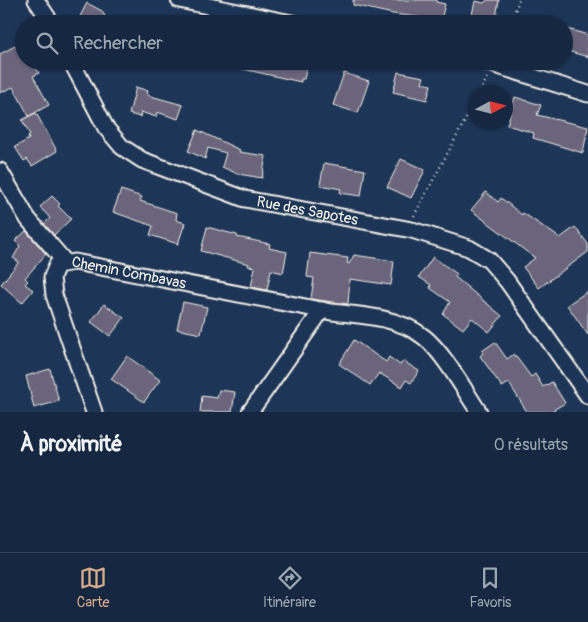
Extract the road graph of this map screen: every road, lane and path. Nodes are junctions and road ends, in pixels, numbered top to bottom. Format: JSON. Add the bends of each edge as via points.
{"nodes":[{"id":1,"x":36,"y":0,"type":"edge"},
{"id":2,"x":179,"y":0,"type":"edge"},
{"id":3,"x":519,"y":0,"type":"edge"},
{"id":4,"x":47,"y":15,"type":"edge"},
{"id":5,"x":252,"y":15,"type":"edge"},
{"id":6,"x":513,"y":15,"type":"edge"},
{"id":7,"x":76,"y":70,"type":"edge"},
{"id":8,"x":511,"y":70,"type":"edge"},
{"id":9,"x":588,"y":94,"type":"edge"},
{"id":10,"x":468,"y":115,"type":"edge"},
{"id":11,"x":2,"y":182,"type":"edge"},
{"id":12,"x":408,"y":229,"type":"junction"},
{"id":13,"x":65,"y":262,"type":"junction"},
{"id":14,"x":322,"y":310,"type":"junction"},
{"id":15,"x":588,"y":396,"type":"edge"},
{"id":16,"x":94,"y":412,"type":"edge"},
{"id":17,"x":250,"y":412,"type":"edge"},
{"id":18,"x":479,"y":412,"type":"edge"}],
"edges":[{"from":1,"to":4,"type":"street"},
{"from":2,"to":5,"type":"street"},
{"from":3,"to":6,"type":"path"},
{"from":7,"to":12,"type":"street","name":"Rue des Sapotes","via":[[106,128],[122,146],[142,160],[245,199]]},
{"from":8,"to":9,"type":"street"},
{"from":10,"to":12,"type":"path"},
{"from":11,"to":13,"type":"street"},
{"from":12,"to":15,"type":"street","name":"Rue des Sapotes","via":[[469,248],[489,260]]},
{"from":13,"to":14,"type":"street","name":"Chemin Combavas"},
{"from":13,"to":16,"type":"street","name":"Chemin Combavas","via":[[57,265],[52,276],[54,295]]},
{"from":14,"to":17,"type":"street"},
{"from":14,"to":18,"type":"street","name":"Chemin Combavas","via":[[374,317],[424,337]]}]}
